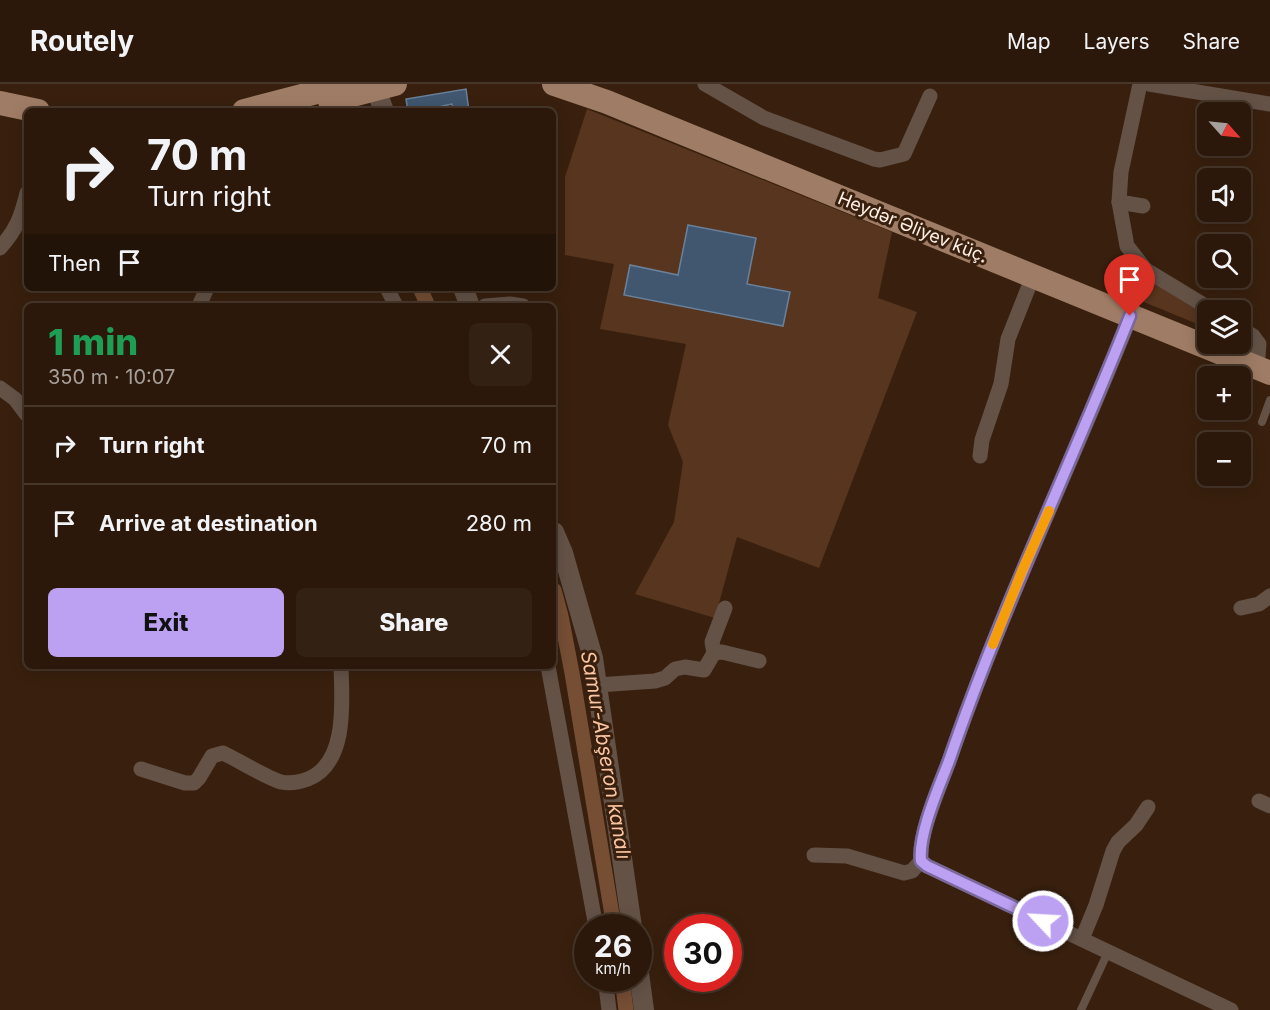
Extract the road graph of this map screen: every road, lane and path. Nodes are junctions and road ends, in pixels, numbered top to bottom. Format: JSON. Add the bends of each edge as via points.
{"nodes":[{"id":1,"x":554,"y":84,"type":"edge"},
{"id":2,"x":595,"y":84,"type":"edge"},
{"id":3,"x":705,"y":84,"type":"edge"},
{"id":4,"x":1140,"y":84,"type":"edge"},
{"id":5,"x":1149,"y":84,"type":"edge"},
{"id":6,"x":365,"y":90,"type":"edge"},
{"id":7,"x":930,"y":96,"type":"dead end"},
{"id":8,"x":0,"y":103,"type":"edge"},
{"id":9,"x":1270,"y":104,"type":"edge"},
{"id":10,"x":289,"y":107,"type":"edge"},
{"id":11,"x":24,"y":108,"type":"edge"},
{"id":12,"x":0,"y":116,"type":"edge"},
{"id":13,"x":24,"y":120,"type":"edge"},
{"id":14,"x":1119,"y":202,"type":"junction"},
{"id":15,"x":24,"y":204,"type":"edge"},
{"id":16,"x":1143,"y":206,"type":"dead end"},
{"id":17,"x":0,"y":248,"type":"edge"},
{"id":18,"x":1033,"y":276,"type":"junction"},
{"id":19,"x":1197,"y":301,"type":"edge"},
{"id":20,"x":1132,"y":311,"type":"junction"},
{"id":21,"x":1197,"y":332,"type":"edge"},
{"id":22,"x":1251,"y":341,"type":"edge"},
{"id":23,"x":1263,"y":356,"type":"edge"},
{"id":24,"x":0,"y":388,"type":"edge"},
{"id":25,"x":1270,"y":400,"type":"edge"},
{"id":26,"x":24,"y":411,"type":"edge"},
{"id":27,"x":1262,"y":422,"type":"dead end"},
{"id":28,"x":980,"y":456,"type":"dead end"},
{"id":29,"x":556,"y":537,"type":"edge"},
{"id":30,"x":1270,"y":596,"type":"edge"},
{"id":31,"x":725,"y":608,"type":"dead end"},
{"id":32,"x":1241,"y":608,"type":"dead end"},
{"id":33,"x":714,"y":653,"type":"junction"},
{"id":34,"x":759,"y":661,"type":"dead end"},
{"id":35,"x":341,"y":669,"type":"edge"},
{"id":36,"x":549,"y":669,"type":"edge"},
{"id":37,"x":598,"y":685,"type":"junction"},
{"id":38,"x":141,"y":769,"type":"dead end"},
{"id":39,"x":1148,"y":807,"type":"dead end"},
{"id":40,"x":814,"y":855,"type":"dead end"},
{"id":41,"x":921,"y":861,"type":"junction"},
{"id":42,"x":594,"y":914,"type":"edge"},
{"id":43,"x":630,"y":914,"type":"edge"},
{"id":44,"x":1082,"y":939,"type":"junction"},
{"id":45,"x":1108,"y":952,"type":"junction"},
{"id":46,"x":607,"y":992,"type":"edge"},
{"id":47,"x":642,"y":992,"type":"edge"},
{"id":48,"x":609,"y":1010,"type":"edge"},
{"id":49,"x":644,"y":1010,"type":"edge"},
{"id":50,"x":1081,"y":1010,"type":"edge"},
{"id":51,"x":1231,"y":1010,"type":"edge"}],
"edges":[{"from":1,"to":18,"type":"main road","name":"Heydər Əliyev küç.","via":[[607,102]]},
{"from":2,"to":20,"type":"main road","name":"Heydər Əliyev küç."},
{"from":3,"to":7,"type":"street","via":[[764,118],[880,160],[904,154]]},
{"from":4,"to":14,"type":"street","via":[[1121,172]]},
{"from":5,"to":9,"type":"street"},
{"from":6,"to":10,"type":"main road"},
{"from":8,"to":11,"type":"main road"},
{"from":12,"to":13,"type":"main road"},
{"from":14,"to":16,"type":"street"},
{"from":14,"to":19,"type":"street","via":[[1127,246],[1134,255],[1146,270]]},
{"from":15,"to":17,"type":"street","via":[[12,235]]},
{"from":18,"to":20,"type":"main road","name":"Heydər Əliyev küç."},
{"from":18,"to":28,"type":"street","via":[[1008,339],[1001,384]]},
{"from":20,"to":21,"type":"main road","name":"Heydər Əliyev küç."},
{"from":20,"to":23,"type":"main road","name":"Heydər Əliyev küç."},
{"from":20,"to":41,"type":"street","via":[[963,718],[927,823]]},
{"from":22,"to":23,"type":"street"},
{"from":24,"to":26,"type":"street"},
{"from":25,"to":27,"type":"lane"},
{"from":29,"to":37,"type":"street","via":[[584,619]]},
{"from":30,"to":32,"type":"street","via":[[1259,604]]},
{"from":31,"to":33,"type":"street","via":[[712,642]]},
{"from":33,"to":34,"type":"street"},
{"from":33,"to":37,"type":"street","via":[[704,670],[685,667],[655,681]]},
{"from":35,"to":38,"type":"street","via":[[338,740],[320,774],[299,783],[280,782],[223,753],[212,756],[194,783]]},
{"from":36,"to":42,"type":"street"},
{"from":37,"to":43,"type":"street"},
{"from":39,"to":44,"type":"street","via":[[1113,851]]},
{"from":40,"to":41,"type":"street","via":[[847,856],[904,873]]},
{"from":41,"to":44,"type":"street"},
{"from":44,"to":45,"type":"street"},
{"from":45,"to":50,"type":"lane"},
{"from":45,"to":51,"type":"street"},
{"from":46,"to":48,"type":"street"},
{"from":47,"to":49,"type":"street"}]}
